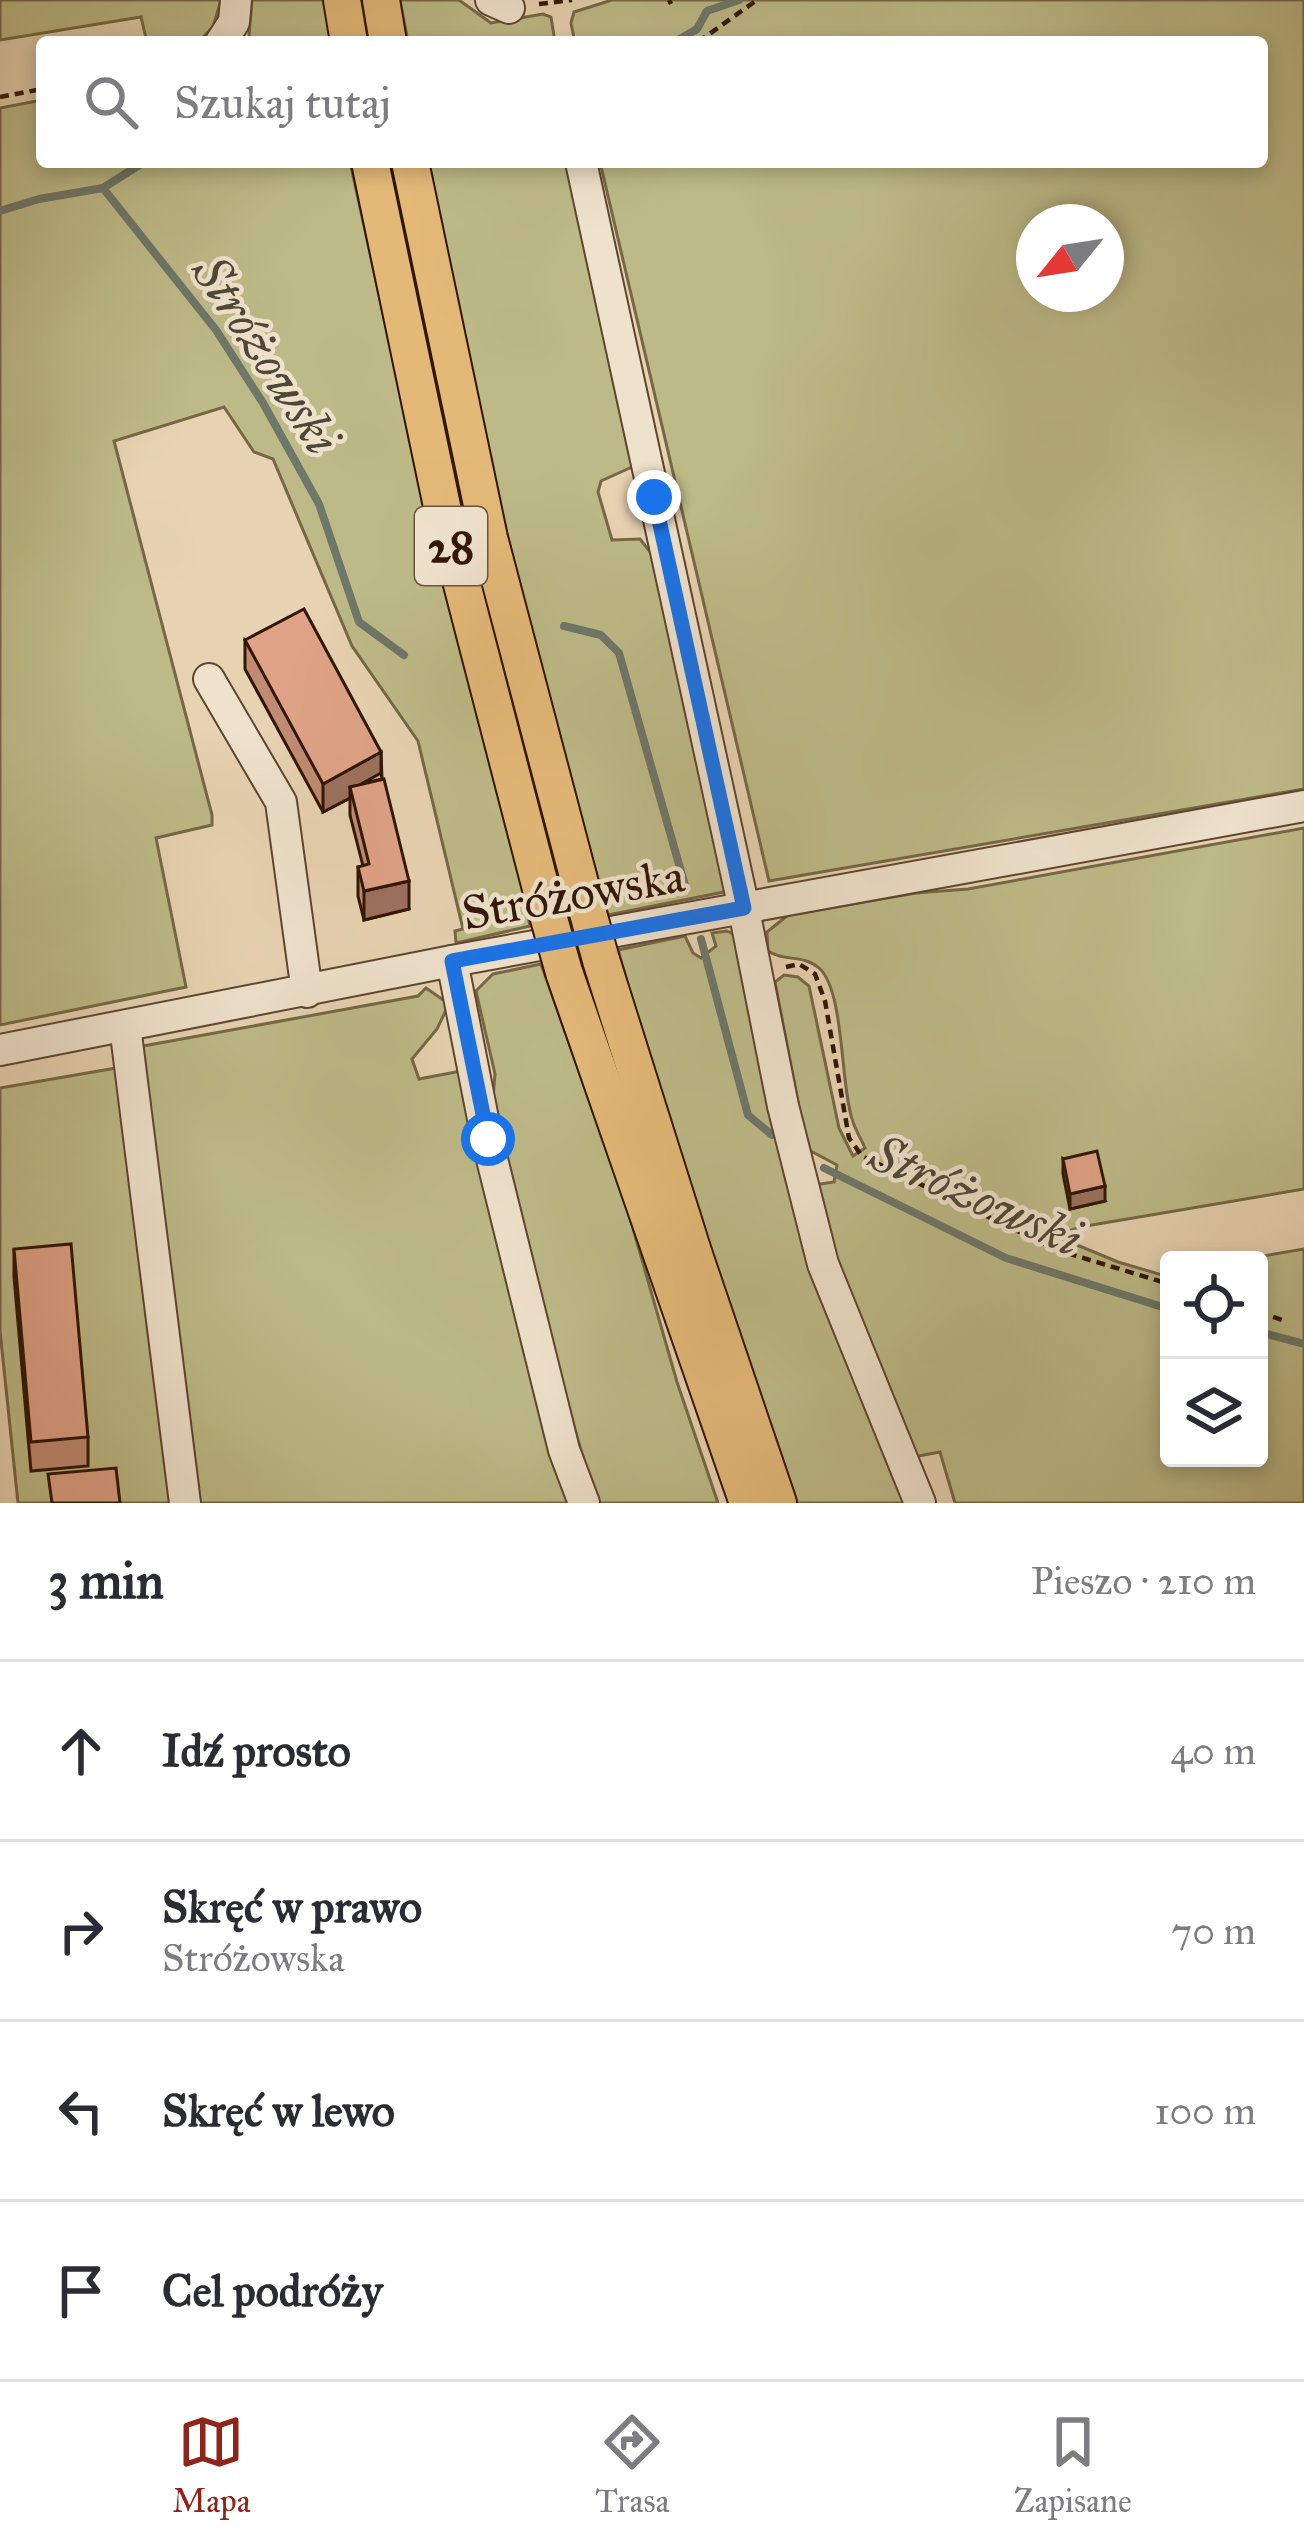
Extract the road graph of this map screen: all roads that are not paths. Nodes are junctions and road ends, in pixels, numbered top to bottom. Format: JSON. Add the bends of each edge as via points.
{"nodes":[{"id":1,"x":236,"y":0,"type":"edge"},
{"id":2,"x":342,"y":0,"type":"edge"},
{"id":3,"x":225,"y":36,"type":"edge"},
{"id":4,"x":348,"y":36,"type":"edge"},
{"id":5,"x":411,"y":168,"type":"edge"},
{"id":6,"x":582,"y":168,"type":"edge"},
{"id":7,"x":372,"y":171,"type":"edge"},
{"id":8,"x":209,"y":679,"type":"dead end"},
{"id":9,"x":1304,"y":806,"type":"edge"},
{"id":10,"x":744,"y":908,"type":"junction"},
{"id":11,"x":452,"y":961,"type":"junction"},
{"id":12,"x":308,"y":992,"type":"junction"},
{"id":13,"x":125,"y":1026,"type":"junction"},
{"id":14,"x":0,"y":1050,"type":"edge"},
{"id":15,"x":185,"y":1503,"type":"edge"},
{"id":16,"x":584,"y":1503,"type":"edge"},
{"id":17,"x":748,"y":1503,"type":"edge"},
{"id":18,"x":778,"y":1503,"type":"edge"},
{"id":19,"x":920,"y":1503,"type":"edge"}],
"edges":[{"from":1,"to":3,"type":"street"},
{"from":2,"to":4,"type":"main road"},
{"from":5,"to":18,"type":"main road","number":"28","bridge":true,"via":[[489,538],[583,895]]},
{"from":6,"to":10,"type":"street"},
{"from":7,"to":17,"type":"main road","number":"28","bridge":true,"via":[[451,546],[564,972]]},
{"from":8,"to":12,"type":"street","via":[[281,802]]},
{"from":9,"to":10,"type":"street","name":"Stróżowska"},
{"from":10,"to":11,"type":"street","name":"Stróżowska"},
{"from":10,"to":19,"type":"street","via":[[823,1264]]},
{"from":11,"to":12,"type":"street","name":"Stróżowska"},
{"from":11,"to":16,"type":"street","via":[[488,1139]]},
{"from":12,"to":13,"type":"street","name":"Stróżowska"},
{"from":13,"to":14,"type":"street","name":"Stróżowska"},
{"from":13,"to":15,"type":"street"}]}
